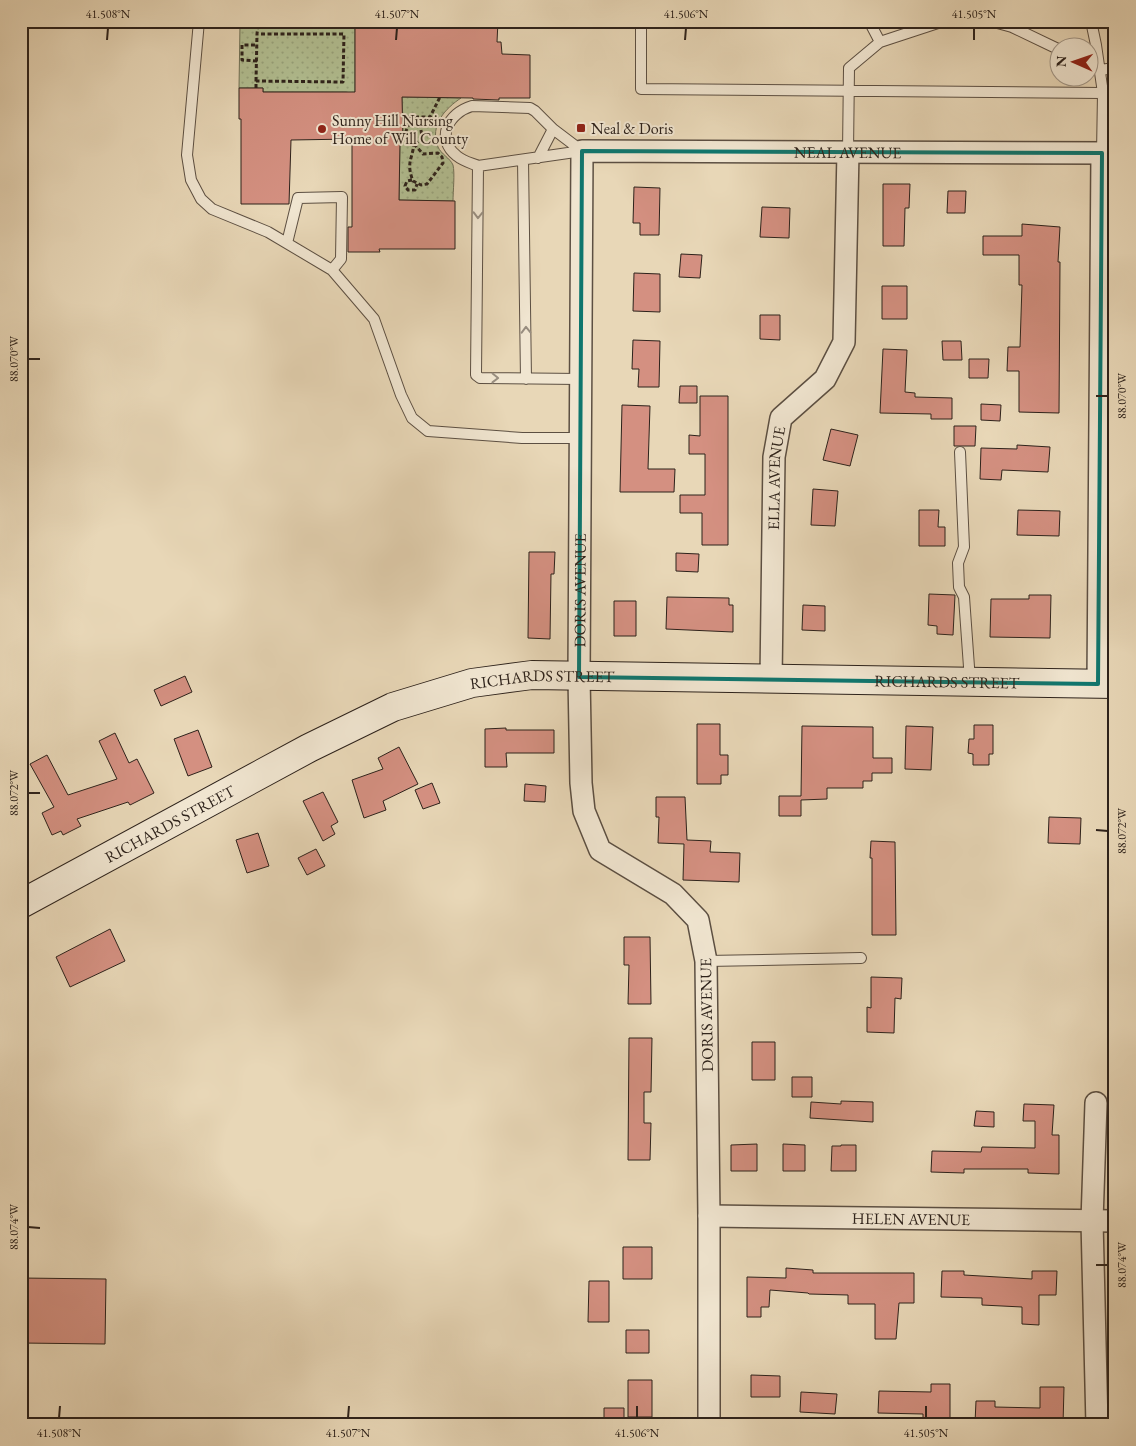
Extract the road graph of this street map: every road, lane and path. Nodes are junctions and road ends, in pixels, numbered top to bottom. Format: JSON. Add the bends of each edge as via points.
{"nodes":[{"id":1,"x":199,"y":21,"type":"edge"},
{"id":2,"x":642,"y":21,"type":"edge"},
{"id":3,"x":870,"y":21,"type":"edge"},
{"id":4,"x":944,"y":21,"type":"edge"},
{"id":5,"x":990,"y":21,"type":"edge"},
{"id":6,"x":1091,"y":21,"type":"edge"},
{"id":7,"x":258,"y":25,"type":"dead end"},
{"id":8,"x":258,"y":34,"type":"junction"},
{"id":9,"x":880,"y":42,"type":"junction"},
{"id":10,"x":1048,"y":44,"type":"edge"},
{"id":11,"x":257,"y":46,"type":"junction"},
{"id":12,"x":257,"y":61,"type":"junction"},
{"id":13,"x":1115,"y":68,"type":"edge"},
{"id":14,"x":1100,"y":70,"type":"junction"},
{"id":15,"x":256,"y":81,"type":"junction"},
{"id":16,"x":256,"y":88,"type":"dead end"},
{"id":17,"x":848,"y":92,"type":"junction"},
{"id":18,"x":1103,"y":93,"type":"junction"},
{"id":19,"x":440,"y":97,"type":"dead end"},
{"id":20,"x":402,"y":117,"type":"dead end"},
{"id":21,"x":412,"y":117,"type":"junction"},
{"id":22,"x":421,"y":117,"type":"junction"},
{"id":23,"x":553,"y":129,"type":"junction"},
{"id":24,"x":414,"y":144,"type":"junction"},
{"id":25,"x":582,"y":151,"type":"junction"},
{"id":26,"x":413,"y":152,"type":"junction"},
{"id":27,"x":848,"y":152,"type":"junction"},
{"id":28,"x":1108,"y":153,"type":"edge"},
{"id":29,"x":423,"y":154,"type":"junction"},
{"id":30,"x":538,"y":158,"type":"junction"},
{"id":31,"x":523,"y":160,"type":"junction"},
{"id":32,"x":478,"y":166,"type":"junction"},
{"id":33,"x":412,"y":180,"type":"junction"},
{"id":34,"x":418,"y":184,"type":"junction"},
{"id":35,"x":288,"y":243,"type":"junction"},
{"id":36,"x":332,"y":270,"type":"junction"},
{"id":37,"x":526,"y":379,"type":"junction"},
{"id":38,"x":580,"y":379,"type":"junction"},
{"id":39,"x":580,"y":438,"type":"junction"},
{"id":40,"x":960,"y":452,"type":"dead end"},
{"id":41,"x":579,"y":677,"type":"junction"},
{"id":42,"x":771,"y":680,"type":"junction"},
{"id":43,"x":970,"y":682,"type":"junction"},
{"id":44,"x":1106,"y":684,"type":"edge"},
{"id":45,"x":21,"y":904,"type":"edge"},
{"id":46,"x":861,"y":958,"type":"dead end"},
{"id":47,"x":706,"y":961,"type":"junction"},
{"id":48,"x":1096,"y":1102,"type":"dead end"},
{"id":49,"x":709,"y":1216,"type":"junction"},
{"id":50,"x":1092,"y":1221,"type":"junction"},
{"id":51,"x":1115,"y":1221,"type":"edge"},
{"id":52,"x":709,"y":1425,"type":"edge"},
{"id":53,"x":1098,"y":1425,"type":"edge"}],
"edges":[{"from":1,"to":35,"type":"lane","via":[[187,155],[190,180],[201,199],[212,209]]},
{"from":2,"to":17,"type":"lane","via":[[641,90]]},
{"from":3,"to":9,"type":"lane"},
{"from":4,"to":9,"type":"lane"},
{"from":5,"to":10,"type":"lane","via":[[1012,27]]},
{"from":6,"to":14,"type":"lane"},
{"from":7,"to":8,"type":"path"},
{"from":8,"to":11,"type":"path"},
{"from":8,"to":15,"type":"path","via":[[344,34],[343,82]]},
{"from":9,"to":17,"type":"lane","via":[[849,68]]},
{"from":11,"to":12,"type":"path"},
{"from":11,"to":12,"type":"path","via":[[240,45],[242,60]]},
{"from":12,"to":15,"type":"path"},
{"from":13,"to":14,"type":"lane"},
{"from":14,"to":18,"type":"lane"},
{"from":15,"to":16,"type":"path"},
{"from":17,"to":18,"type":"lane"},
{"from":17,"to":27,"type":"lane"},
{"from":18,"to":28,"type":"lane"},
{"from":19,"to":22,"type":"path","via":[[430,117]]},
{"from":20,"to":21,"type":"path"},
{"from":21,"to":22,"type":"path"},
{"from":21,"to":24,"type":"path","via":[[406,138]]},
{"from":22,"to":24,"type":"path","via":[[422,137]]},
{"from":23,"to":25,"type":"lane"},
{"from":23,"to":30,"type":"lane"},
{"from":23,"to":32,"type":"lane","via":[[530,108],[472,106],[458,112],[450,120],[446,136],[448,146],[457,156]]},
{"from":24,"to":26,"type":"path"},
{"from":24,"to":29,"type":"path"},
{"from":25,"to":27,"type":"street","name":"NEAL AVENUE"},
{"from":25,"to":30,"type":"lane"},
{"from":25,"to":38,"type":"street","name":"DORIS AVENUE"},
{"from":26,"to":29,"type":"path"},
{"from":26,"to":33,"type":"path","via":[[409,160]]},
{"from":27,"to":28,"type":"street","name":"NEAL AVENUE"},
{"from":27,"to":42,"type":"street","name":"ELLA AVENUE","via":[[844,342],[825,379],[781,418],[774,457]]},
{"from":28,"to":44,"type":"street"},
{"from":29,"to":34,"type":"path","via":[[438,153],[443,163],[427,184]]},
{"from":30,"to":31,"type":"lane"},
{"from":31,"to":32,"type":"lane"},
{"from":37,"to":31,"type":"lane","one_way":true},
{"from":32,"to":37,"type":"lane","one_way":true,"via":[[476,375],[480,378]]},
{"from":33,"to":34,"type":"path"},
{"from":33,"to":34,"type":"path","via":[[405,186],[408,190],[415,190]]},
{"from":35,"to":36,"type":"lane"},
{"from":35,"to":36,"type":"lane","via":[[298,198],[342,197],[341,259]]},
{"from":36,"to":39,"type":"lane","via":[[374,319],[412,418],[428,431],[502,437]]},
{"from":37,"to":38,"type":"lane"},
{"from":38,"to":39,"type":"street","name":"DORIS AVENUE"},
{"from":39,"to":41,"type":"street","name":"DORIS AVENUE"},
{"from":40,"to":43,"type":"lane","via":[[964,547],[958,563],[959,587],[964,597]]},
{"from":41,"to":42,"type":"street","name":"RICHARDS STREET"},
{"from":41,"to":45,"type":"street","name":"RICHARDS STREET","via":[[532,676],[472,683],[393,707],[309,748]]},
{"from":41,"to":47,"type":"street","name":"DORIS AVENUE","via":[[584,811],[600,850],[673,894],[698,920]]},
{"from":42,"to":43,"type":"street","name":"RICHARDS STREET"},
{"from":43,"to":44,"type":"street","name":"RICHARDS STREET"},
{"from":46,"to":47,"type":"lane"},
{"from":47,"to":49,"type":"street","name":"DORIS AVENUE"},
{"from":48,"to":50,"type":"street"},
{"from":49,"to":50,"type":"street","name":"HELEN AVENUE"},
{"from":49,"to":52,"type":"street","name":"DORIS AVENUE"},
{"from":50,"to":51,"type":"street","name":"HELEN AVENUE"},
{"from":50,"to":53,"type":"street"}]}
